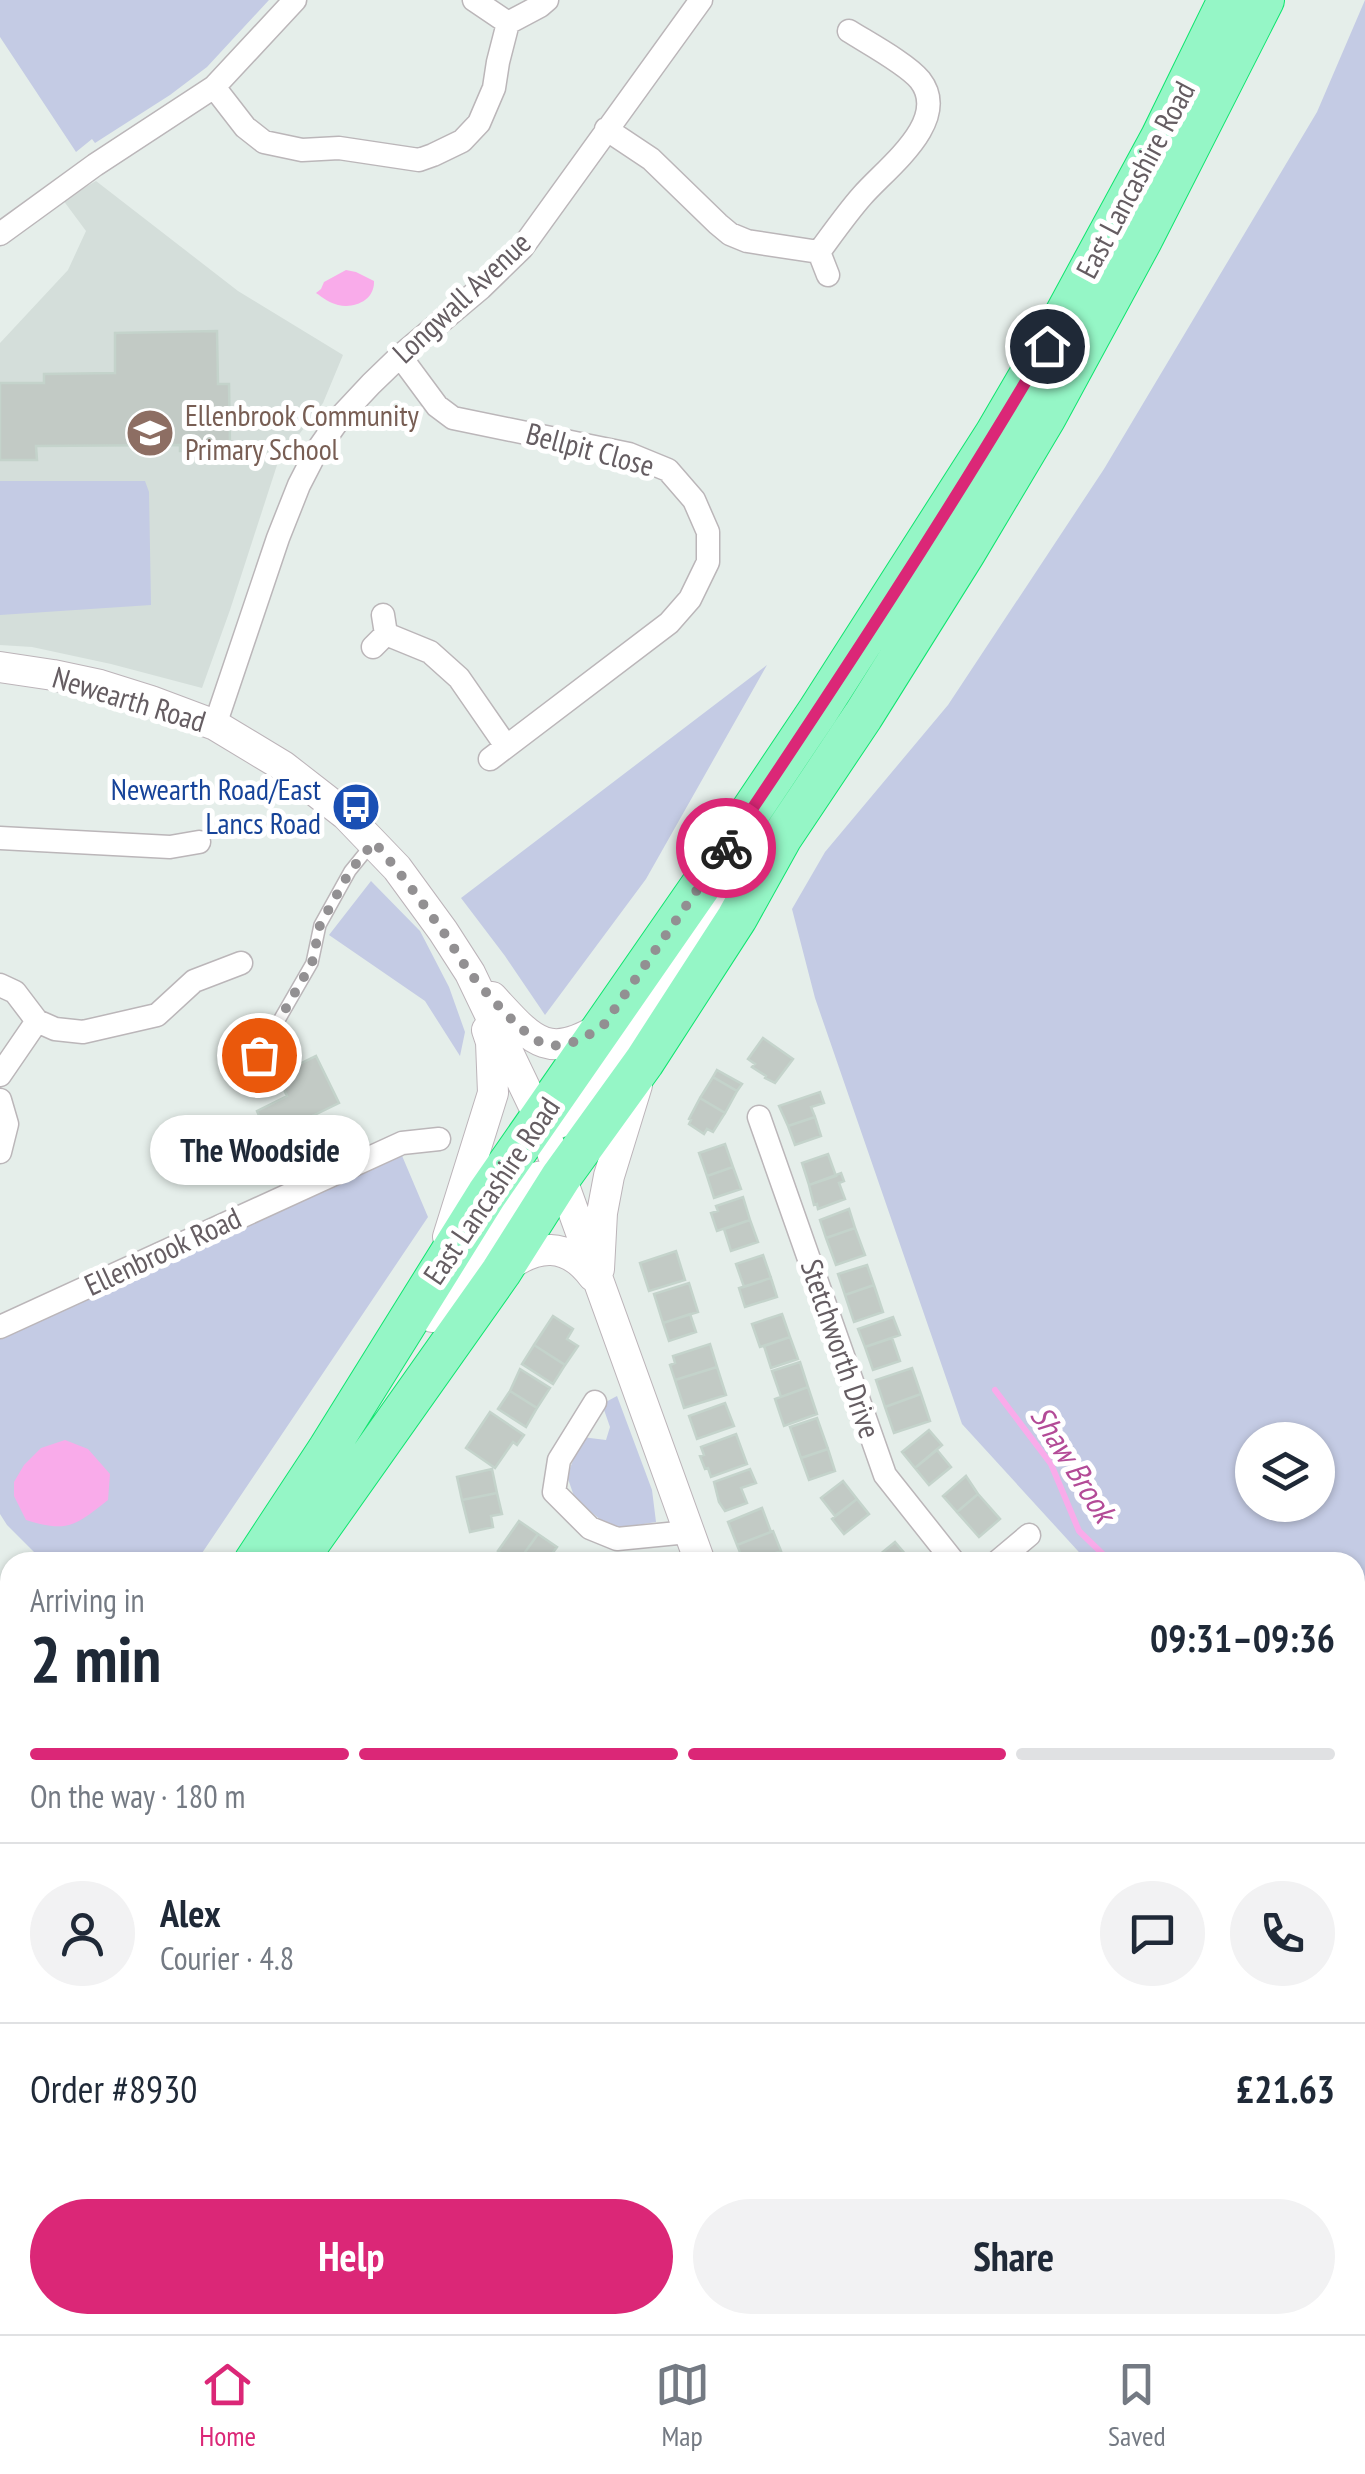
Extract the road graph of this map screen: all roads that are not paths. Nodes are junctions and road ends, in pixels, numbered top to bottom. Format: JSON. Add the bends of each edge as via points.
{"nodes":[{"id":1,"x":294,"y":0,"type":"edge"},
{"id":2,"x":474,"y":0,"type":"edge"},
{"id":3,"x":547,"y":0,"type":"edge"},
{"id":4,"x":701,"y":0,"type":"edge"},
{"id":5,"x":1228,"y":0,"type":"edge"},
{"id":6,"x":1264,"y":0,"type":"edge"},
{"id":7,"x":508,"y":23,"type":"junction"},
{"id":8,"x":850,"y":30,"type":"dead end"},
{"id":9,"x":214,"y":87,"type":"junction"},
{"id":10,"x":606,"y":129,"type":"junction"},
{"id":11,"x":0,"y":234,"type":"edge"},
{"id":12,"x":819,"y":252,"type":"junction"},
{"id":13,"x":828,"y":276,"type":"dead end"},
{"id":14,"x":400,"y":356,"type":"junction"},
{"id":15,"x":380,"y":632,"type":"dead end"},
{"id":16,"x":0,"y":667,"type":"edge"},
{"id":17,"x":215,"y":725,"type":"junction"},
{"id":18,"x":782,"y":836,"type":"junction"},
{"id":19,"x":0,"y":838,"type":"edge"},
{"id":20,"x":199,"y":842,"type":"dead end"},
{"id":21,"x":374,"y":842,"type":"junction"},
{"id":22,"x":241,"y":964,"type":"dead end"},
{"id":23,"x":470,"y":973,"type":"junction"},
{"id":24,"x":0,"y":985,"type":"edge"},
{"id":25,"x":37,"y":1022,"type":"junction"},
{"id":26,"x":603,"y":1026,"type":"junction"},
{"id":27,"x":259,"y":1055,"type":"dead end"},
{"id":28,"x":644,"y":1062,"type":"junction"},
{"id":29,"x":0,"y":1075,"type":"edge"},
{"id":30,"x":0,"y":1100,"type":"edge"},
{"id":31,"x":759,"y":1117,"type":"dead end"},
{"id":32,"x":540,"y":1119,"type":"junction"},
{"id":33,"x":439,"y":1139,"type":"dead end"},
{"id":34,"x":0,"y":1152,"type":"edge"},
{"id":35,"x":561,"y":1176,"type":"junction"},
{"id":36,"x":501,"y":1272,"type":"junction"},
{"id":37,"x":434,"y":1278,"type":"junction"},
{"id":38,"x":598,"y":1282,"type":"junction"},
{"id":39,"x":0,"y":1327,"type":"edge"},
{"id":40,"x":595,"y":1402,"type":"dead end"},
{"id":41,"x":327,"y":1451,"type":"junction"},
{"id":42,"x":688,"y":1532,"type":"junction"},
{"id":43,"x":1029,"y":1536,"type":"dead end"},
{"id":44,"x":261,"y":1552,"type":"edge"},
{"id":45,"x":303,"y":1552,"type":"edge"},
{"id":46,"x":696,"y":1552,"type":"edge"},
{"id":47,"x":946,"y":1552,"type":"edge"},
{"id":48,"x":1010,"y":1552,"type":"edge"}],
"edges":[{"from":1,"to":9,"type":"street"},
{"from":2,"to":7,"type":"street"},
{"from":3,"to":7,"type":"street"},
{"from":4,"to":10,"type":"street","name":"Longwall Avenue"},
{"from":5,"to":26,"type":"highway","name":"East Lancashire Road","via":[[1161,138],[995,434],[818,711]]},
{"from":6,"to":18,"type":"highway","name":"East Lancashire Road","via":[[1046,417]]},
{"from":7,"to":9,"type":"street","via":[[479,124],[462,141],[419,160],[264,142]]},
{"from":8,"to":12,"type":"street","via":[[875,62],[920,80],[930,102],[904,154]]},
{"from":9,"to":11,"type":"street"},
{"from":10,"to":12,"type":"street","via":[[651,159],[730,234]]},
{"from":10,"to":14,"type":"street","name":"Longwall Avenue","via":[[522,248]]},
{"from":12,"to":13,"type":"street"},
{"from":14,"to":15,"type":"street","name":"Bellpit Close","via":[[453,418],[630,454],[668,470],[694,500],[708,532],[708,562],[669,623],[498,752],[459,678],[430,652]]},
{"from":14,"to":17,"type":"street","name":"Longwall Avenue","via":[[342,415],[308,468]]},
{"from":16,"to":17,"type":"main road","name":"Newearth Road","via":[[100,685]]},
{"from":17,"to":21,"type":"main road","name":"Newearth Road","via":[[283,766]]},
{"from":18,"to":28,"type":"highway","name":"East Lancashire Road"},
{"from":18,"to":32,"type":"main road","via":[[666,982],[576,1114],[553,1124]]},
{"from":19,"to":20,"type":"street","via":[[170,847]]},
{"from":21,"to":23,"type":"main road","name":"Newearth Road"},
{"from":21,"to":27,"type":"lane","via":[[320,925],[312,963]]},
{"from":22,"to":25,"type":"street","via":[[194,980],[157,1015],[83,1032]]},
{"from":23,"to":26,"type":"main road","via":[[543,1044],[574,1042]]},
{"from":23,"to":32,"type":"main road","name":"Newearth Road"},
{"from":23,"to":37,"type":"main road","via":[[490,1042],[493,1094]]},
{"from":24,"to":25,"type":"street"},
{"from":25,"to":29,"type":"street"},
{"from":26,"to":32,"type":"highway","name":"East Lancashire Road"},
{"from":28,"to":35,"type":"highway","name":"East Lancashire Road"},
{"from":28,"to":38,"type":"main road","via":[[609,1176]]},
{"from":30,"to":34,"type":"street","via":[[7,1124]]},
{"from":31,"to":47,"type":"street","name":"Stetchworth Drive","via":[[885,1474]]},
{"from":32,"to":35,"type":"main road","name":"Newearth Road"},
{"from":32,"to":37,"type":"highway","name":"East Lancashire Road"},
{"from":33,"to":39,"type":"street","name":"Ellenbrook Road","via":[[402,1143]]},
{"from":35,"to":36,"type":"highway","name":"East Lancashire Road"},
{"from":35,"to":38,"type":"main road"},
{"from":35,"to":41,"type":"main road","via":[[529,1180],[515,1196],[431,1319]]},
{"from":36,"to":38,"type":"main road","via":[[545,1250],[574,1256]]},
{"from":36,"to":45,"type":"highway","name":"East Lancashire Road"},
{"from":37,"to":41,"type":"highway","name":"East Lancashire Road"},
{"from":38,"to":42,"type":"main road"},
{"from":40,"to":42,"type":"street","via":[[559,1460],[554,1492],[590,1528],[617,1539]]},
{"from":41,"to":44,"type":"highway","name":"East Lancashire Road"},
{"from":42,"to":46,"type":"main road"},
{"from":43,"to":48,"type":"street"}]}
